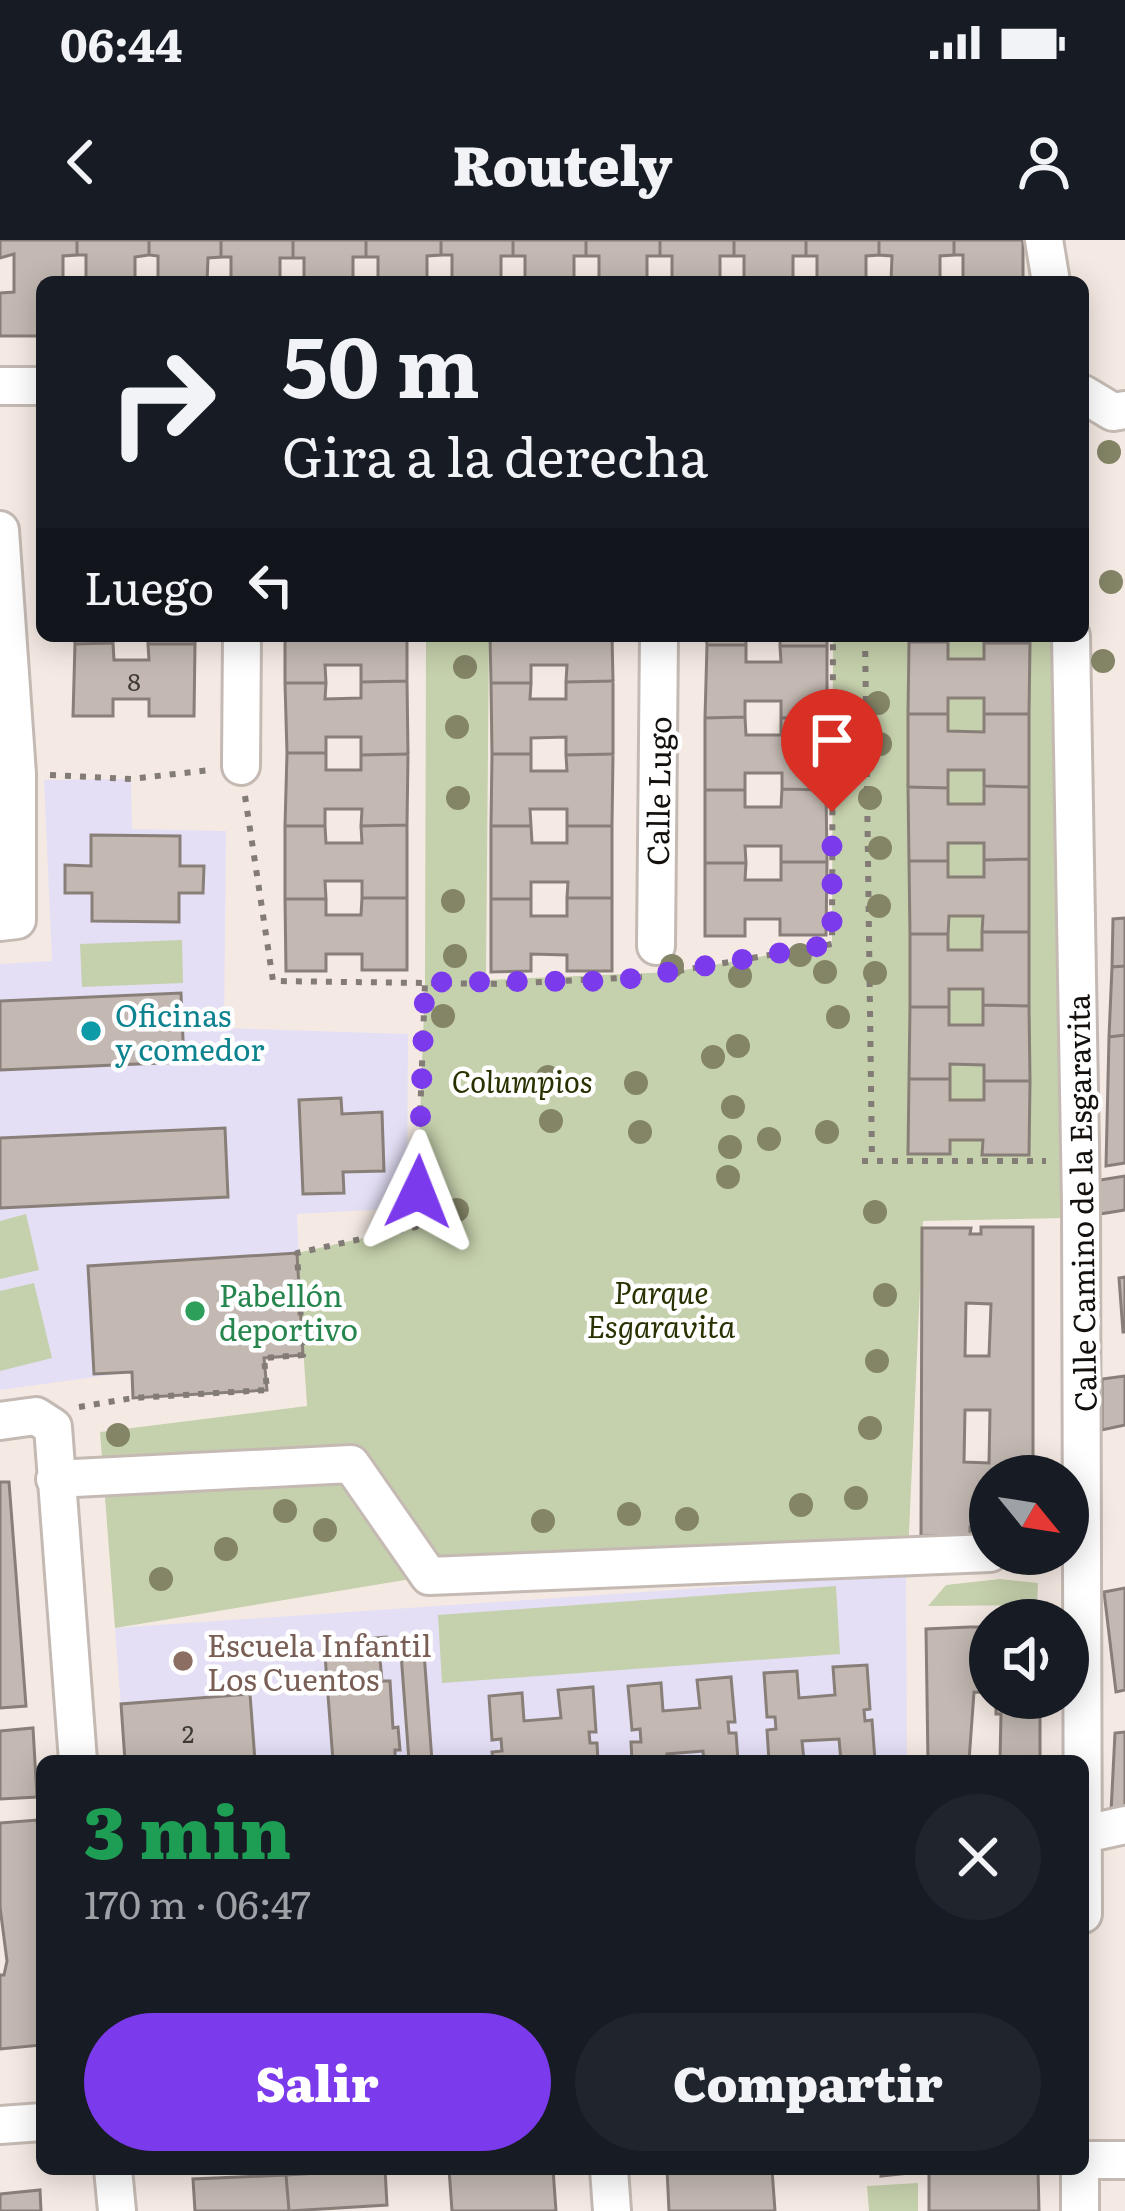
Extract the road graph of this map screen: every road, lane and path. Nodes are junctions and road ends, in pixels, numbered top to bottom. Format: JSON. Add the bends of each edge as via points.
{"nodes":[{"id":1,"x":1044,"y":240,"type":"edge"},
{"id":2,"x":1050,"y":276,"type":"edge"},
{"id":3,"x":0,"y":386,"type":"edge"},
{"id":4,"x":36,"y":386,"type":"edge"},
{"id":5,"x":1089,"y":398,"type":"edge"},
{"id":6,"x":1125,"y":410,"type":"edge"},
{"id":7,"x":0,"y":530,"type":"edge"},
{"id":8,"x":242,"y":642,"type":"edge"},
{"id":9,"x":659,"y":642,"type":"edge"},
{"id":10,"x":833,"y":642,"type":"edge"},
{"id":11,"x":865,"y":642,"type":"edge"},
{"id":12,"x":1072,"y":642,"type":"edge"},
{"id":13,"x":241,"y":766,"type":"junction"},
{"id":14,"x":16,"y":774,"type":"junction"},
{"id":15,"x":0,"y":922,"type":"edge"},
{"id":16,"x":661,"y":964,"type":"junction"},
{"id":17,"x":425,"y":982,"type":"junction"},
{"id":18,"x":1080,"y":1161,"type":"junction"},
{"id":19,"x":67,"y":1409,"type":"dead end"},
{"id":20,"x":0,"y":1421,"type":"edge"},
{"id":21,"x":1077,"y":1455,"type":"edge"},
{"id":22,"x":55,"y":1480,"type":"junction"},
{"id":23,"x":969,"y":1553,"type":"edge"},
{"id":24,"x":1077,"y":1575,"type":"edge"},
{"id":25,"x":78,"y":1755,"type":"edge"},
{"id":26,"x":1082,"y":1755,"type":"edge"},
{"id":27,"x":1125,"y":1825,"type":"edge"},
{"id":28,"x":1089,"y":1833,"type":"edge"},
{"id":29,"x":36,"y":2122,"type":"edge"},
{"id":30,"x":0,"y":2125,"type":"edge"},
{"id":31,"x":1089,"y":2160,"type":"edge"},
{"id":32,"x":1125,"y":2160,"type":"edge"},
{"id":33,"x":114,"y":2175,"type":"edge"},
{"id":34,"x":609,"y":2175,"type":"edge"},
{"id":35,"x":1080,"y":2175,"type":"edge"},
{"id":36,"x":117,"y":2211,"type":"edge"},
{"id":37,"x":612,"y":2211,"type":"edge"},
{"id":38,"x":1080,"y":2211,"type":"edge"}],
"edges":[{"from":1,"to":2,"type":"street"},
{"from":3,"to":4,"type":"street"},
{"from":5,"to":6,"type":"street"},
{"from":7,"to":14,"type":"street"},
{"from":8,"to":13,"type":"street"},
{"from":9,"to":16,"type":"street","name":"Calle Lugo"},
{"from":10,"to":16,"type":"path","via":[[832,944]]},
{"from":11,"to":18,"type":"path","via":[[867,1161]]},
{"from":12,"to":18,"type":"street","name":"Calle Camino de la Esgaravita"},
{"from":13,"to":14,"type":"path","via":[[130,779]]},
{"from":13,"to":17,"type":"path","via":[[273,982]]},
{"from":14,"to":15,"type":"street","via":[[17,920]]},
{"from":16,"to":17,"type":"path","via":[[617,981]]},
{"from":17,"to":19,"type":"path","via":[[416,1227],[297,1253],[303,1355],[264,1358],[267,1390]]},
{"from":18,"to":21,"type":"street","name":"Calle Camino de la Esgaravita"},
{"from":20,"to":22,"type":"street","via":[[36,1416],[53,1427]]},
{"from":22,"to":23,"type":"street","via":[[350,1464],[429,1576]]},
{"from":22,"to":25,"type":"street"},
{"from":24,"to":26,"type":"street","name":"Calle Camino de la Esgaravita"},
{"from":27,"to":28,"type":"street"},
{"from":29,"to":30,"type":"street"},
{"from":31,"to":32,"type":"street"},
{"from":33,"to":36,"type":"street"},
{"from":34,"to":37,"type":"street"},
{"from":35,"to":38,"type":"street"}]}
